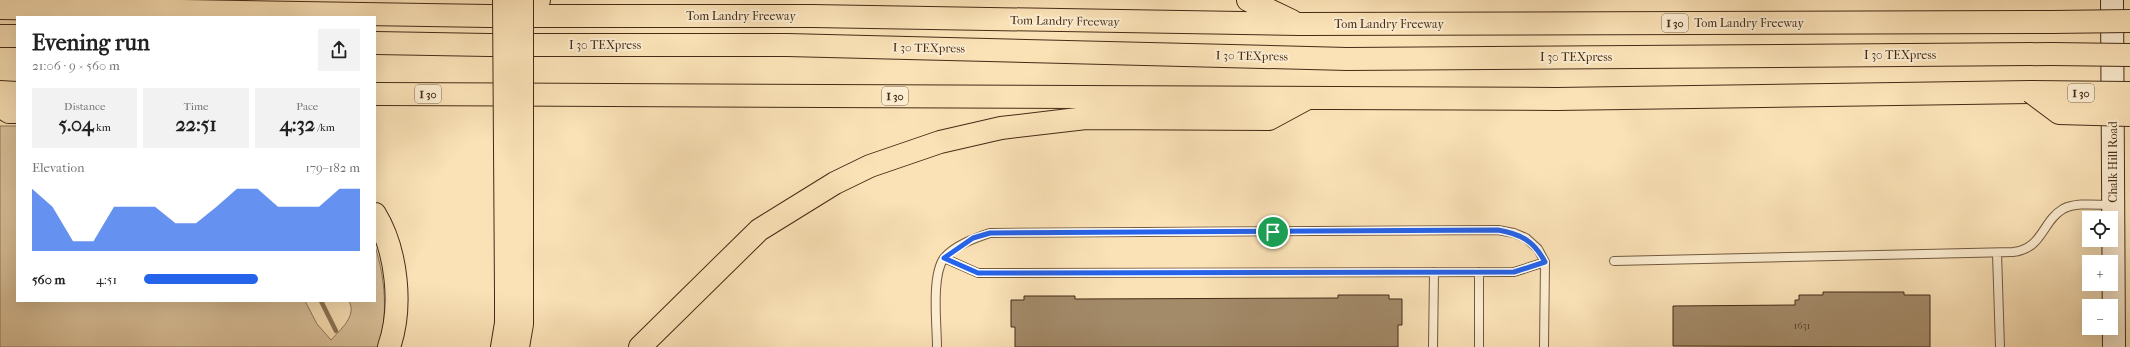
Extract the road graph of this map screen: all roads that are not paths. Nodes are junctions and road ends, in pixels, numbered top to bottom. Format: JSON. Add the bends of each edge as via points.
{"nodes":[{"id":1,"x":504,"y":0,"type":"edge"},
{"id":2,"x":522,"y":0,"type":"edge"},
{"id":3,"x":539,"y":0,"type":"edge"},
{"id":4,"x":1248,"y":0,"type":"edge"},
{"id":5,"x":2112,"y":0,"type":"edge"},
{"id":6,"x":3,"y":8,"type":"edge"},
{"id":7,"x":489,"y":16,"type":"junction"},
{"id":8,"x":2130,"y":22,"type":"edge"},
{"id":9,"x":1299,"y":24,"type":"junction"},
{"id":10,"x":376,"y":43,"type":"edge"},
{"id":11,"x":2130,"y":55,"type":"edge"},
{"id":12,"x":2031,"y":92,"type":"junction"},
{"id":13,"x":2130,"y":93,"type":"edge"},
{"id":14,"x":376,"y":94,"type":"edge"},
{"id":15,"x":1309,"y":97,"type":"junction"},
{"id":16,"x":2130,"y":115,"type":"edge"},
{"id":17,"x":2121,"y":205,"type":"edge"},
{"id":18,"x":376,"y":216,"type":"edge"},
{"id":19,"x":1997,"y":253,"type":"junction"},
{"id":20,"x":944,"y":258,"type":"junction"},
{"id":21,"x":1614,"y":261,"type":"dead end"},
{"id":22,"x":1545,"y":262,"type":"junction"},
{"id":23,"x":1434,"y":272,"type":"junction"},
{"id":24,"x":1479,"y":272,"type":"junction"},
{"id":25,"x":514,"y":294,"type":"junction"},
{"id":26,"x":389,"y":347,"type":"edge"},
{"id":27,"x":502,"y":347,"type":"edge"},
{"id":28,"x":518,"y":347,"type":"edge"},
{"id":29,"x":640,"y":347,"type":"edge"},
{"id":30,"x":937,"y":347,"type":"edge"},
{"id":31,"x":1433,"y":347,"type":"edge"},
{"id":32,"x":1479,"y":347,"type":"edge"},
{"id":33,"x":1544,"y":347,"type":"edge"},
{"id":34,"x":2000,"y":347,"type":"edge"},
{"id":35,"x":2114,"y":347,"type":"edge"}],
"edges":[{"from":1,"to":25,"type":"highway","bridge":true},
{"from":2,"to":25,"type":"highway","bridge":true},
{"from":3,"to":7,"type":"highway"},
{"from":4,"to":9,"type":"highway"},
{"from":5,"to":17,"type":"street","name":"Chalk Hill Road"},
{"from":6,"to":7,"type":"highway","name":"Tom Landry Freeway","number":"I 30"},
{"from":7,"to":9,"type":"highway","name":"Tom Landry Freeway","number":"I 30","via":[[812,16]]},
{"from":8,"to":9,"type":"highway","name":"Tom Landry Freeway","number":"I 30","bridge":true},
{"from":10,"to":11,"type":"highway","name":"I 30 TEXpress","bridge":true,"via":[[787,45],[1347,58]]},
{"from":12,"to":13,"type":"highway","number":"I 30","bridge":true},
{"from":12,"to":15,"type":"highway","number":"I 30","via":[[1556,99]]},
{"from":12,"to":16,"type":"highway","bridge":true,"via":[[2059,113]]},
{"from":14,"to":15,"type":"highway","number":"I 30"},
{"from":15,"to":29,"type":"highway","via":[[1269,119],[1086,118],[1001,128],[940,142],[870,166],[835,183],[759,230]]},
{"from":17,"to":19,"type":"lane","via":[[2076,206],[2062,210],[2040,237],[2024,251]]},
{"from":17,"to":35,"type":"street","name":"Chalk Hill Road"},
{"from":18,"to":26,"type":"highway","via":[[390,249],[394,276],[396,306],[393,336]]},
{"from":19,"to":21,"type":"lane"},
{"from":19,"to":34,"type":"lane"},
{"from":20,"to":22,"type":"lane","via":[[973,238],[990,233],[1498,230],[1526,238],[1538,249]]},
{"from":20,"to":23,"type":"lane","via":[[978,273]]},
{"from":20,"to":30,"type":"lane","via":[[937,275]]},
{"from":22,"to":24,"type":"lane","via":[[1514,272]]},
{"from":22,"to":33,"type":"lane"},
{"from":23,"to":24,"type":"lane"},
{"from":23,"to":31,"type":"lane"},
{"from":24,"to":32,"type":"lane"},
{"from":25,"to":27,"type":"highway"},
{"from":25,"to":28,"type":"highway","via":[[522,324]]}]}
